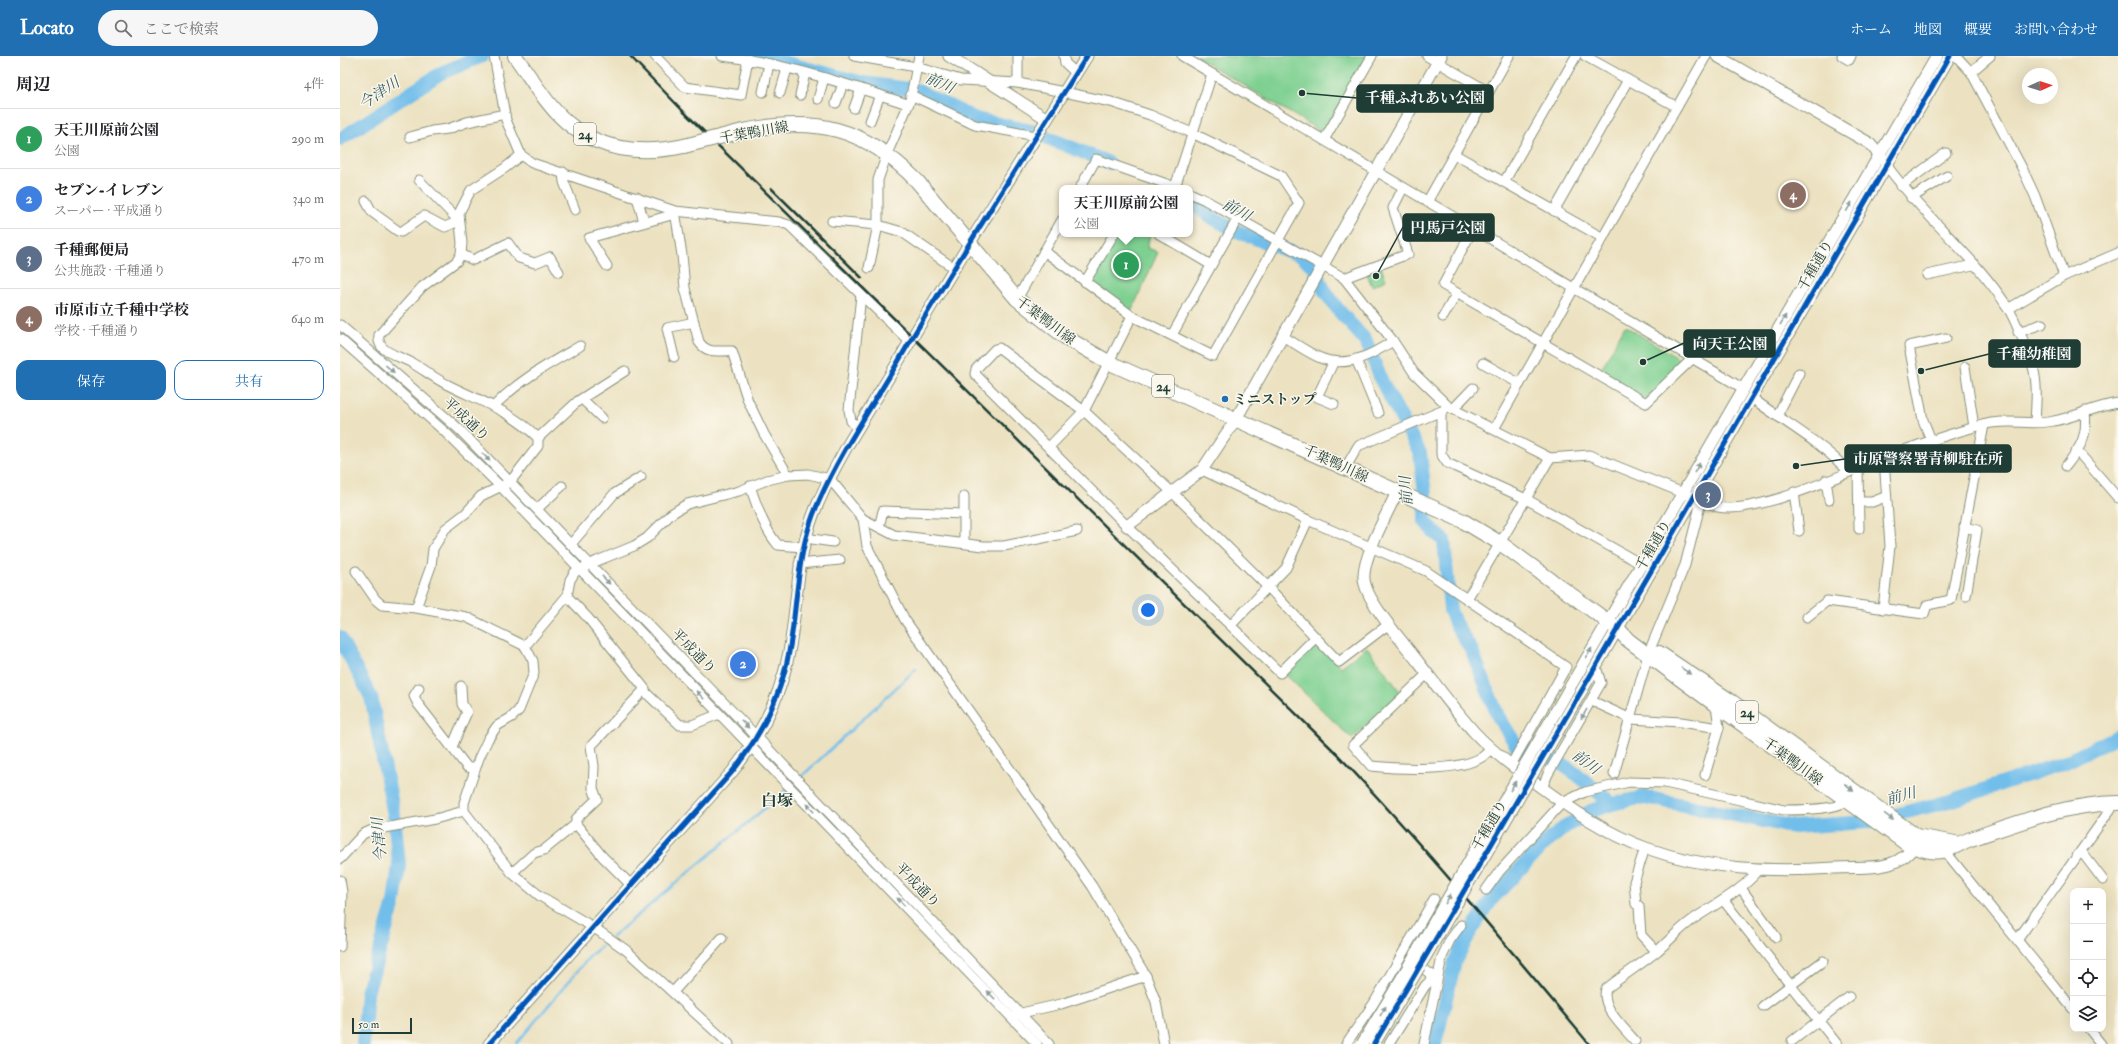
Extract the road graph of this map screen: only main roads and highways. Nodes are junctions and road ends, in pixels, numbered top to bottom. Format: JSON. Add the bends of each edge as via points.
{"nodes":[{"id":1,"x":516,"y":57,"type":"edge"},
{"id":2,"x":1650,"y":651,"type":"junction"},
{"id":3,"x":2117,"y":803,"type":"edge"},
{"id":4,"x":1914,"y":839,"type":"junction"},
{"id":5,"x":1960,"y":843,"type":"junction"}],
"edges":[{"from":1,"to":2,"type":"main road","name":"千葉鴨川線","number":"24","bridge":true,"via":[[557,113],[571,125],[598,141],[629,151],[664,150],[780,125],[820,126],[865,140],[887,154],[917,181],[1017,299],[1065,337],[1110,362],[1463,521],[1500,543],[1613,625],[1632,633]]},
{"from":2,"to":4,"type":"main road","name":"千葉鴨川線","number":"24","one_way":true,"via":[[1732,702]]},
{"from":2,"to":4,"type":"main road","name":"千葉鴨川線","number":"24","via":[[1716,705],[1892,834]]},
{"from":3,"to":5,"type":"main road","name":"千葉鴨川線","number":"24","via":[[2079,805],[2049,812]]},
{"from":4,"to":5,"type":"main road","name":"千葉鴨川線","number":"24"},
{"from":4,"to":5,"type":"main road","name":"千葉鴨川線","number":"24","via":[[1946,851]]}]}
